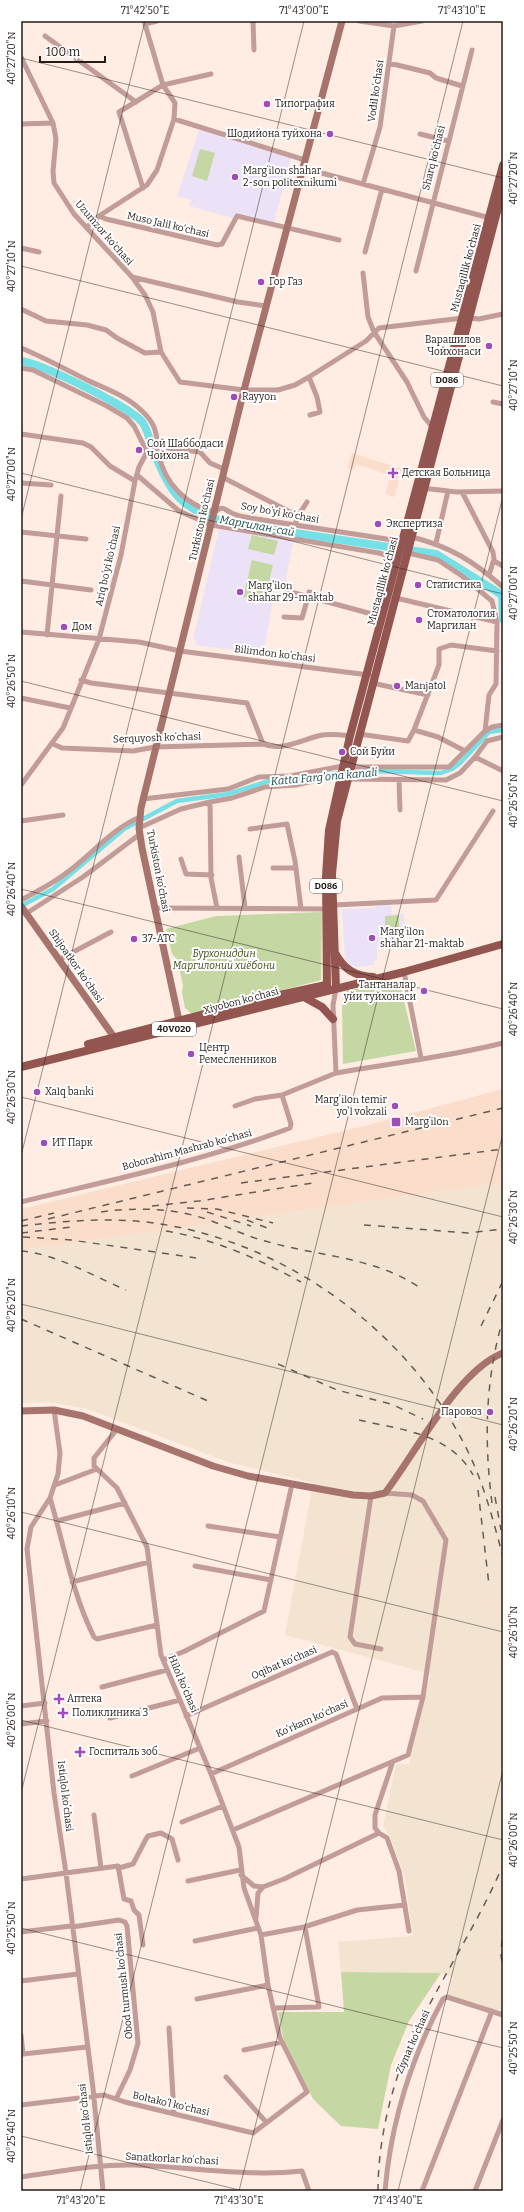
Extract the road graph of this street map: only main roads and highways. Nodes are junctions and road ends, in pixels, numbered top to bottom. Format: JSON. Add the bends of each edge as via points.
{"nodes":[{"id":1,"x":342,"y":21,"type":"edge"},
{"id":2,"x":503,"y":165,"type":"edge"},
{"id":3,"x":503,"y":189,"type":"edge"},
{"id":4,"x":466,"y":318,"type":"junction"},
{"id":5,"x":422,"y":488,"type":"junction"},
{"id":6,"x":405,"y":555,"type":"junction"},
{"id":7,"x":372,"y":678,"type":"junction"},
{"id":8,"x":347,"y":767,"type":"junction"},
{"id":9,"x":341,"y":788,"type":"junction"},
{"id":10,"x":21,"y":906,"type":"edge"},
{"id":11,"x":326,"y":912,"type":"junction"},
{"id":12,"x":335,"y":916,"type":"junction"},
{"id":13,"x":503,"y":944,"type":"edge"},
{"id":14,"x":334,"y":952,"type":"junction"},
{"id":15,"x":380,"y":977,"type":"junction"},
{"id":16,"x":336,"y":986,"type":"junction"},
{"id":17,"x":327,"y":988,"type":"junction"},
{"id":18,"x":302,"y":996,"type":"junction"},
{"id":19,"x":333,"y":1019,"type":"road end"},
{"id":20,"x":180,"y":1024,"type":"junction"},
{"id":21,"x":114,"y":1037,"type":"junction"},
{"id":22,"x":21,"y":1062,"type":"edge"},
{"id":23,"x":21,"y":1067,"type":"edge"},
{"id":24,"x":503,"y":1353,"type":"edge"},
{"id":25,"x":21,"y":1411,"type":"edge"}],
"edges":[{"from":1,"to":20,"type":"main road","name":"Turkiston ko’chasi","via":[[244,390],[141,808],[139,831]]},
{"from":2,"to":4,"type":"main road","name":"Mustaqillik koʻchasi","number":"D086"},
{"from":3,"to":4,"type":"main road","name":"Mustaqillik koʻchasi","number":"D086"},
{"from":4,"to":5,"type":"main road","name":"Mustaqillik koʻchasi","number":"D086"},
{"from":4,"to":5,"type":"main road","name":"Mustaqillik koʻchasi","number":"D086","via":[[433,428]]},
{"from":5,"to":6,"type":"main road","name":"Mustaqillik koʻchasi","number":"D086"},
{"from":6,"to":7,"type":"main road","name":"Mustaqillik koʻchasi","number":"D086","via":[[396,598]]},
{"from":6,"to":7,"type":"main road","name":"Mustaqillik koʻchasi","number":"D086","via":[[398,564],[383,617]]},
{"from":7,"to":8,"type":"main road","name":"Mustaqillik koʻchasi","number":"D086"},
{"from":8,"to":9,"type":"main road","name":"Mustaqillik koʻchasi","number":"D086"},
{"from":8,"to":9,"type":"main road","name":"Mustaqillik koʻchasi","number":"D086","via":[[347,779]]},
{"from":9,"to":11,"type":"main road","name":"Mustaqillik koʻchasi","number":"D086","via":[[329,830]]},
{"from":9,"to":12,"type":"main road","name":"Mustaqillik koʻchasi","number":"D086","via":[[332,874]]},
{"from":10,"to":21,"type":"main road","name":"Shijoatkor koʻchasi"},
{"from":11,"to":12,"type":"main road"},
{"from":11,"to":17,"type":"main road","name":"Mustaqillik koʻchasi","number":"D086"},
{"from":12,"to":14,"type":"main road","name":"Mustaqillik koʻchasi","number":"D086"},
{"from":13,"to":15,"type":"main road","number":"40V020"},
{"from":14,"to":15,"type":"main road","via":[[349,971],[357,975]]},
{"from":14,"to":16,"type":"main road","name":"Mustaqillik koʻchasi","number":"D086"},
{"from":15,"to":16,"type":"main road","number":"40V020"},
{"from":16,"to":17,"type":"main road","number":"40V020"},
{"from":17,"to":18,"type":"main road","name":"Xiyobon koʻchasi","number":"40V020"},
{"from":17,"to":20,"type":"main road","name":"Xiyobon koʻchasi","number":"40V020"},
{"from":18,"to":19,"type":"main road","via":[[322,1008]]},
{"from":18,"to":20,"type":"main road","name":"Xiyobon koʻchasi","number":"40V020"},
{"from":20,"to":21,"type":"main road","name":"Xiyobon koʻchasi","number":"40V020"},
{"from":20,"to":23,"type":"main road","name":"Xiyobon koʻchasi","number":"40V020"},
{"from":21,"to":22,"type":"main road","name":"Xiyobon koʻchasi","number":"40V020"},
{"from":24,"to":25,"type":"main road","via":[[494,1356],[474,1372],[454,1395],[385,1493],[371,1496],[248,1476],[213,1466],[84,1416],[54,1410]]}]}
